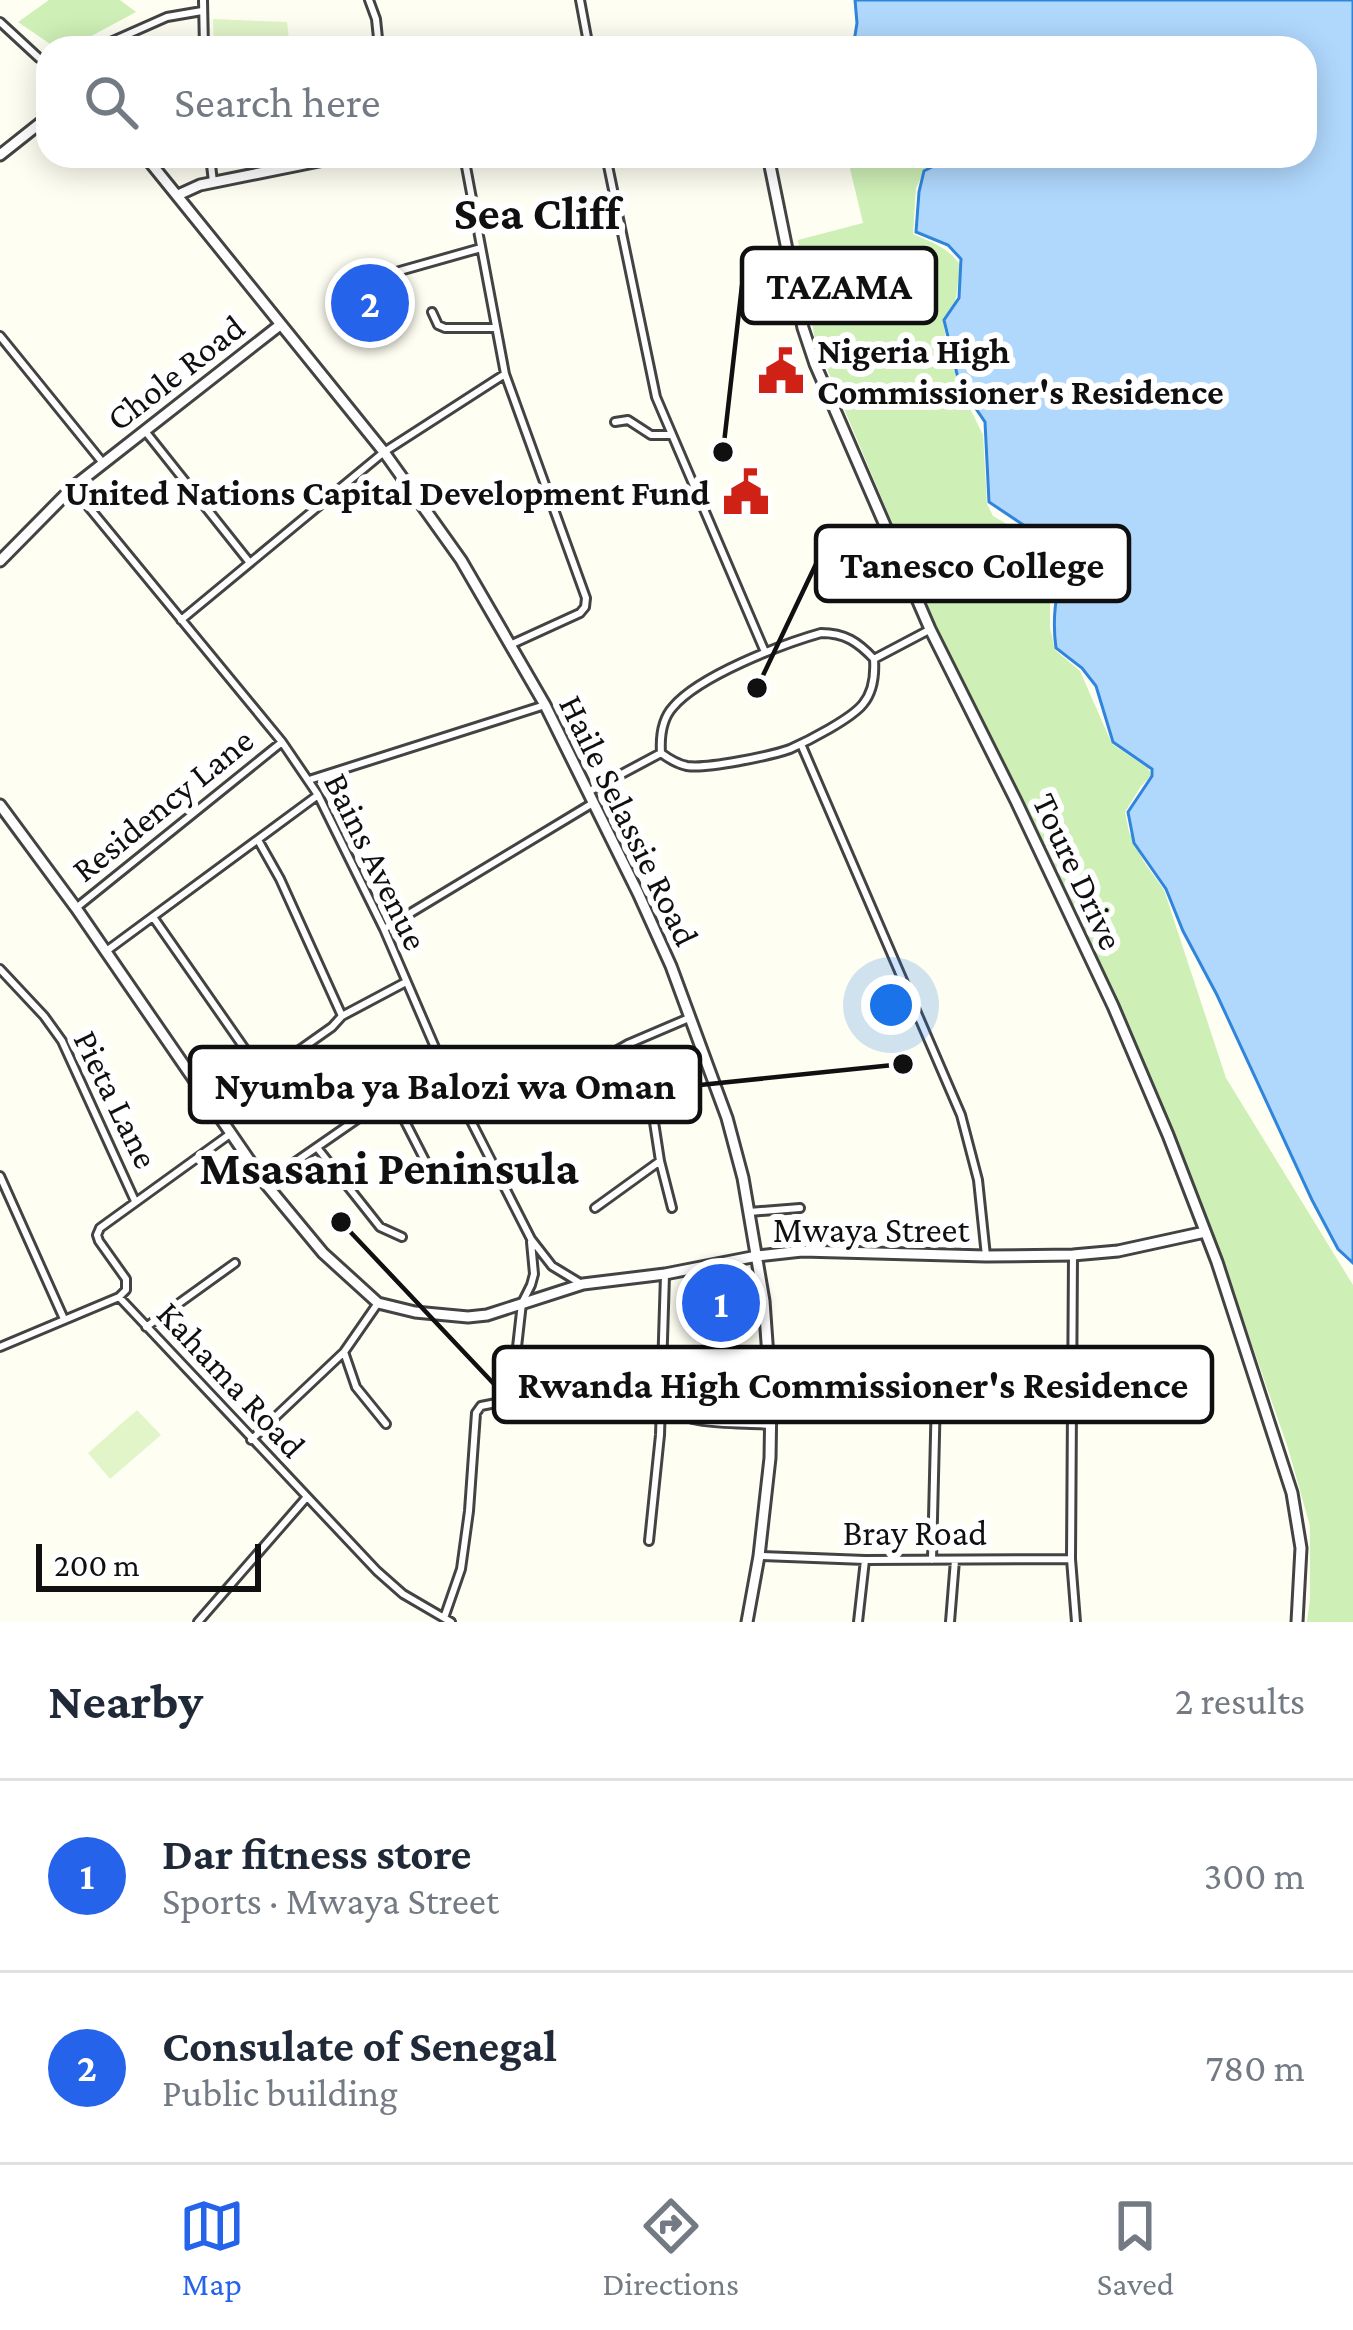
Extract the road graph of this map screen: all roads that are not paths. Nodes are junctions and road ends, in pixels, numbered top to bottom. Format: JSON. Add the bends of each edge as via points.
{"nodes":[{"id":1,"x":203,"y":0,"type":"edge"},
{"id":2,"x":369,"y":0,"type":"edge"},
{"id":3,"x":580,"y":0,"type":"edge"},
{"id":4,"x":202,"y":11,"type":"junction"},
{"id":5,"x":0,"y":22,"type":"edge"},
{"id":6,"x":124,"y":36,"type":"edge"},
{"id":7,"x":203,"y":36,"type":"edge"},
{"id":8,"x":378,"y":36,"type":"edge"},
{"id":9,"x":587,"y":36,"type":"edge"},
{"id":10,"x":36,"y":56,"type":"edge"},
{"id":11,"x":36,"y":126,"type":"edge"},
{"id":12,"x":0,"y":155,"type":"edge"},
{"id":13,"x":155,"y":168,"type":"edge"},
{"id":14,"x":211,"y":168,"type":"edge"},
{"id":15,"x":284,"y":168,"type":"edge"},
{"id":16,"x":466,"y":168,"type":"edge"},
{"id":17,"x":608,"y":168,"type":"edge"},
{"id":18,"x":770,"y":168,"type":"edge"},
{"id":19,"x":213,"y":182,"type":"junction"},
{"id":20,"x":178,"y":195,"type":"junction"},
{"id":21,"x":481,"y":248,"type":"junction"},
{"id":22,"x":382,"y":276,"type":"dead end"},
{"id":23,"x":432,"y":312,"type":"dead end"},
{"id":24,"x":280,"y":325,"type":"junction"},
{"id":25,"x":496,"y":328,"type":"junction"},
{"id":26,"x":0,"y":336,"type":"edge"},
{"id":27,"x":505,"y":374,"type":"junction"},
{"id":28,"x":615,"y":422,"type":"dead end"},
{"id":29,"x":145,"y":431,"type":"junction"},
{"id":30,"x":672,"y":435,"type":"junction"},
{"id":31,"x":384,"y":452,"type":"junction"},
{"id":32,"x":103,"y":463,"type":"junction"},
{"id":33,"x":73,"y":487,"type":"junction"},
{"id":34,"x":0,"y":561,"type":"edge"},
{"id":35,"x":250,"y":562,"type":"junction"},
{"id":36,"x":181,"y":620,"type":"junction"},
{"id":37,"x":930,"y":629,"type":"junction"},
{"id":38,"x":510,"y":645,"type":"junction"},
{"id":39,"x":765,"y":652,"type":"junction"},
{"id":40,"x":874,"y":659,"type":"junction"},
{"id":41,"x":545,"y":706,"type":"junction"},
{"id":42,"x":282,"y":742,"type":"junction"},
{"id":43,"x":801,"y":744,"type":"junction"},
{"id":44,"x":662,"y":753,"type":"junction"},
{"id":45,"x":309,"y":779,"type":"junction"},
{"id":46,"x":318,"y":795,"type":"junction"},
{"id":47,"x":591,"y":798,"type":"junction"},
{"id":48,"x":0,"y":805,"type":"edge"},
{"id":49,"x":258,"y":840,"type":"junction"},
{"id":50,"x":76,"y":908,"type":"junction"},
{"id":51,"x":153,"y":917,"type":"junction"},
{"id":52,"x":384,"y":929,"type":"junction"},
{"id":53,"x":105,"y":952,"type":"junction"},
{"id":54,"x":0,"y":969,"type":"edge"},
{"id":55,"x":406,"y":982,"type":"junction"},
{"id":56,"x":342,"y":1016,"type":"junction"},
{"id":57,"x":689,"y":1018,"type":"junction"},
{"id":58,"x":628,"y":1044,"type":"junction"},
{"id":59,"x":443,"y":1066,"type":"junction"},
{"id":60,"x":263,"y":1075,"type":"junction"},
{"id":61,"x":392,"y":1095,"type":"junction"},
{"id":62,"x":505,"y":1107,"type":"dead end"},
{"id":63,"x":214,"y":1111,"type":"junction"},
{"id":64,"x":230,"y":1134,"type":"junction"},
{"id":65,"x":318,"y":1149,"type":"junction"},
{"id":66,"x":660,"y":1161,"type":"junction"},
{"id":67,"x":0,"y":1176,"type":"edge"},
{"id":68,"x":265,"y":1183,"type":"junction"},
{"id":69,"x":437,"y":1184,"type":"dead end"},
{"id":70,"x":135,"y":1201,"type":"junction"},
{"id":71,"x":595,"y":1208,"type":"dead end"},
{"id":72,"x":672,"y":1208,"type":"dead end"},
{"id":73,"x":800,"y":1208,"type":"dead end"},
{"id":74,"x":749,"y":1212,"type":"junction"},
{"id":75,"x":1205,"y":1232,"type":"junction"},
{"id":76,"x":402,"y":1237,"type":"dead end"},
{"id":77,"x":531,"y":1239,"type":"junction"},
{"id":78,"x":1073,"y":1255,"type":"junction"},
{"id":79,"x":758,"y":1256,"type":"junction"},
{"id":80,"x":986,"y":1256,"type":"junction"},
{"id":81,"x":236,"y":1263,"type":"dead end"},
{"id":82,"x":665,"y":1274,"type":"junction"},
{"id":83,"x":583,"y":1284,"type":"junction"},
{"id":84,"x":118,"y":1297,"type":"junction"},
{"id":85,"x":378,"y":1303,"type":"junction"},
{"id":86,"x":522,"y":1303,"type":"junction"},
{"id":87,"x":64,"y":1319,"type":"junction"},
{"id":88,"x":146,"y":1327,"type":"junction"},
{"id":89,"x":0,"y":1347,"type":"edge"},
{"id":90,"x":344,"y":1352,"type":"junction"},
{"id":91,"x":1072,"y":1378,"type":"junction"},
{"id":92,"x":661,"y":1404,"type":"junction"},
{"id":93,"x":684,"y":1418,"type":"junction"},
{"id":94,"x":386,"y":1424,"type":"dead end"},
{"id":95,"x":771,"y":1425,"type":"junction"},
{"id":96,"x":660,"y":1436,"type":"junction"},
{"id":97,"x":251,"y":1440,"type":"junction"},
{"id":98,"x":307,"y":1498,"type":"junction"},
{"id":99,"x":650,"y":1541,"type":"dead end"},
{"id":100,"x":759,"y":1556,"type":"junction"},
{"id":101,"x":955,"y":1559,"type":"junction"},
{"id":102,"x":1071,"y":1559,"type":"junction"},
{"id":103,"x":865,"y":1560,"type":"junction"},
{"id":104,"x":932,"y":1560,"type":"junction"},
{"id":105,"x":448,"y":1620,"type":"edge"},
{"id":106,"x":199,"y":1622,"type":"edge"},
{"id":107,"x":747,"y":1622,"type":"edge"},
{"id":108,"x":858,"y":1622,"type":"edge"},
{"id":109,"x":950,"y":1622,"type":"edge"},
{"id":110,"x":1076,"y":1622,"type":"edge"},
{"id":111,"x":1298,"y":1622,"type":"edge"}],
"edges":[{"from":1,"to":4,"type":"street"},
{"from":2,"to":8,"type":"street"},
{"from":3,"to":9,"type":"street"},
{"from":4,"to":6,"type":"street"},
{"from":4,"to":7,"type":"street"},
{"from":5,"to":10,"type":"street"},
{"from":11,"to":12,"type":"street"},
{"from":13,"to":20,"type":"street","name":"Haile Selassie Road"},
{"from":14,"to":19,"type":"street"},
{"from":15,"to":19,"type":"street"},
{"from":16,"to":21,"type":"street"},
{"from":17,"to":30,"type":"street","via":[[650,376]]},
{"from":18,"to":37,"type":"street","name":"Toure Drive","via":[[802,328]]},
{"from":19,"to":20,"type":"street"},
{"from":20,"to":24,"type":"street","name":"Haile Selassie Road"},
{"from":21,"to":22,"type":"street"},
{"from":21,"to":25,"type":"street"},
{"from":23,"to":25,"type":"street","via":[[445,328]]},
{"from":24,"to":29,"type":"street","name":"Chole Road"},
{"from":24,"to":31,"type":"street","name":"Haile Selassie Road"},
{"from":25,"to":27,"type":"street"},
{"from":26,"to":32,"type":"street"},
{"from":27,"to":31,"type":"street"},
{"from":27,"to":38,"type":"street","via":[[586,602],[580,614]]},
{"from":28,"to":30,"type":"street"},
{"from":29,"to":32,"type":"street","name":"Chole Road"},
{"from":29,"to":35,"type":"street"},
{"from":30,"to":39,"type":"street"},
{"from":31,"to":35,"type":"street"},
{"from":31,"to":38,"type":"street","name":"Haile Selassie Road"},
{"from":32,"to":33,"type":"street","name":"Chole Road"},
{"from":33,"to":34,"type":"street","name":"Chole Road"},
{"from":33,"to":36,"type":"street","name":"Bains Avenue"},
{"from":35,"to":36,"type":"street"},
{"from":36,"to":42,"type":"street","name":"Bains Avenue"},
{"from":37,"to":40,"type":"street"},
{"from":37,"to":75,"type":"street","name":"Toure Drive","via":[[1113,1006]]},
{"from":38,"to":41,"type":"street","name":"Haile Selassie Road"},
{"from":39,"to":40,"type":"street","via":[[836,633]]},
{"from":39,"to":44,"type":"street","via":[[669,710]]},
{"from":40,"to":43,"type":"street","via":[[863,704]]},
{"from":41,"to":45,"type":"street"},
{"from":41,"to":47,"type":"street","name":"Haile Selassie Road"},
{"from":42,"to":45,"type":"street","name":"Bains Avenue"},
{"from":42,"to":50,"type":"street","name":"Residency Lane"},
{"from":43,"to":44,"type":"street","via":[[686,766]]},
{"from":43,"to":80,"type":"street","via":[[961,1115]]},
{"from":44,"to":47,"type":"street"},
{"from":45,"to":46,"type":"street","name":"Bains Avenue"},
{"from":46,"to":49,"type":"street"},
{"from":46,"to":52,"type":"street","name":"Bains Avenue"},
{"from":47,"to":52,"type":"street"},
{"from":47,"to":57,"type":"street","name":"Haile Selassie Road"},
{"from":48,"to":50,"type":"street"},
{"from":49,"to":51,"type":"street"},
{"from":49,"to":56,"type":"street"},
{"from":50,"to":53,"type":"street"},
{"from":51,"to":53,"type":"street"},
{"from":51,"to":60,"type":"street"},
{"from":52,"to":55,"type":"street","name":"Bains Avenue"},
{"from":53,"to":63,"type":"street"},
{"from":54,"to":70,"type":"street","name":"Pieta Lane","via":[[62,1041]]},
{"from":55,"to":56,"type":"street"},
{"from":55,"to":59,"type":"street","name":"Bains Avenue"},
{"from":56,"to":60,"type":"street"},
{"from":57,"to":58,"type":"street"},
{"from":57,"to":74,"type":"street","name":"Haile Selassie Road","via":[[727,1118]]},
{"from":58,"to":62,"type":"street"},
{"from":58,"to":66,"type":"street"},
{"from":59,"to":61,"type":"street"},
{"from":59,"to":77,"type":"street","name":"Bains Avenue"},
{"from":60,"to":63,"type":"street"},
{"from":61,"to":65,"type":"street"},
{"from":61,"to":69,"type":"street"},
{"from":63,"to":64,"type":"street"},
{"from":64,"to":68,"type":"street"},
{"from":64,"to":70,"type":"street"},
{"from":65,"to":68,"type":"street"},
{"from":65,"to":76,"type":"street","via":[[380,1227]]},
{"from":66,"to":71,"type":"street"},
{"from":66,"to":72,"type":"street"},
{"from":67,"to":87,"type":"street"},
{"from":68,"to":85,"type":"street"},
{"from":70,"to":84,"type":"street","via":[[98,1231],[125,1280]]},
{"from":73,"to":74,"type":"street"},
{"from":74,"to":79,"type":"street","name":"Haile Selassie Road"},
{"from":75,"to":78,"type":"street","name":"Mwaya Street"},
{"from":75,"to":111,"type":"street","name":"Toure Drive","via":[[1292,1493]]},
{"from":77,"to":83,"type":"street","name":"Bains Avenue","via":[[552,1266]]},
{"from":77,"to":86,"type":"street","via":[[534,1274]]},
{"from":78,"to":80,"type":"street","name":"Mwaya Street"},
{"from":78,"to":91,"type":"street"},
{"from":79,"to":80,"type":"street","name":"Mwaya Street"},
{"from":79,"to":82,"type":"street","name":"Mwaya Street"},
{"from":79,"to":95,"type":"street","name":"Haile Selassie Road"},
{"from":81,"to":88,"type":"street"},
{"from":82,"to":83,"type":"street","name":"Mwaya Street"},
{"from":82,"to":92,"type":"street"},
{"from":83,"to":86,"type":"street","name":"Mwaya Street"},
{"from":84,"to":87,"type":"street"},
{"from":84,"to":88,"type":"street","name":"Kahama Road"},
{"from":85,"to":86,"type":"street","name":"Mwaya Street","via":[[468,1317]]},
{"from":85,"to":90,"type":"street"},
{"from":86,"to":105,"type":"street","via":[[512,1400],[476,1413],[469,1511]]},
{"from":87,"to":89,"type":"street"},
{"from":88,"to":97,"type":"street","name":"Kahama Road"},
{"from":90,"to":94,"type":"street","via":[[356,1387]]},
{"from":90,"to":97,"type":"street"},
{"from":91,"to":102,"type":"street"},
{"from":91,"to":104,"type":"street","via":[[943,1383],[936,1394]]},
{"from":92,"to":93,"type":"street"},
{"from":92,"to":96,"type":"street"},
{"from":93,"to":95,"type":"street"},
{"from":93,"to":96,"type":"street"},
{"from":95,"to":100,"type":"street","name":"Haile Selassie Road"},
{"from":96,"to":99,"type":"street"},
{"from":97,"to":98,"type":"street","name":"Kahama Road"},
{"from":98,"to":105,"type":"street","name":"Kahama Road","via":[[376,1571]]},
{"from":98,"to":106,"type":"street","name":"Kahama Road"},
{"from":100,"to":103,"type":"street","name":"Bray Road"},
{"from":100,"to":107,"type":"street","name":"Haile Selassie Road"},
{"from":101,"to":102,"type":"street","name":"Bray Road"},
{"from":101,"to":104,"type":"street","name":"Bray Road"},
{"from":101,"to":109,"type":"street"},
{"from":102,"to":110,"type":"street"},
{"from":103,"to":104,"type":"street","name":"Bray Road"},
{"from":103,"to":108,"type":"street"}]}
